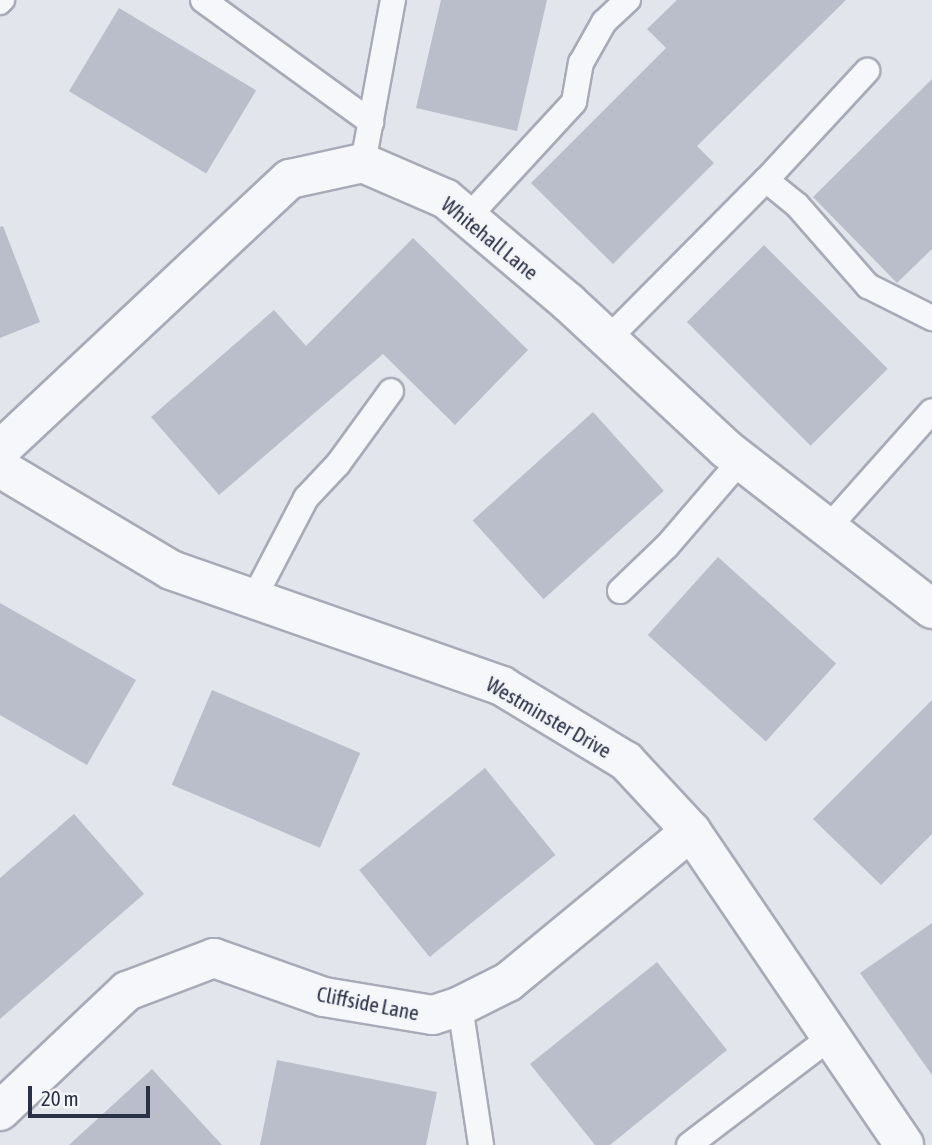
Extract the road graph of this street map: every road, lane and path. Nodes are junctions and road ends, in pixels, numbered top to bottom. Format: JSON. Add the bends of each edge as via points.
{"nodes":[{"id":1,"x":203,"y":0,"type":"edge"},
{"id":2,"x":393,"y":0,"type":"edge"},
{"id":3,"x":628,"y":0,"type":"edge"},
{"id":4,"x":867,"y":71,"type":"dead end"},
{"id":5,"x":370,"y":122,"type":"junction"},
{"id":6,"x":363,"y":163,"type":"junction"},
{"id":7,"x":766,"y":180,"type":"junction"},
{"id":8,"x":468,"y":217,"type":"junction"},
{"id":9,"x":932,"y":318,"type":"edge"},
{"id":10,"x":608,"y":340,"type":"junction"},
{"id":11,"x":391,"y":391,"type":"dead end"},
{"id":12,"x":932,"y":411,"type":"edge"},
{"id":13,"x":0,"y":450,"type":"edge"},
{"id":14,"x":741,"y":460,"type":"junction"},
{"id":15,"x":0,"y":468,"type":"edge"},
{"id":16,"x":826,"y":530,"type":"junction"},
{"id":17,"x":620,"y":591,"type":"dead end"},
{"id":18,"x":254,"y":598,"type":"junction"},
{"id":19,"x":932,"y":609,"type":"edge"},
{"id":20,"x":691,"y":831,"type":"junction"},
{"id":21,"x":460,"y":1006,"type":"junction"},
{"id":22,"x":831,"y":1037,"type":"junction"},
{"id":23,"x":0,"y":1111,"type":"edge"},
{"id":24,"x":481,"y":1145,"type":"edge"},
{"id":25,"x":689,"y":1145,"type":"edge"},
{"id":26,"x":904,"y":1145,"type":"edge"}],
"edges":[{"from":1,"to":5,"type":"lane"},
{"from":2,"to":5,"type":"lane"},
{"from":3,"to":8,"type":"lane","via":[[604,22],[581,63],[574,102]]},
{"from":4,"to":7,"type":"lane"},
{"from":5,"to":6,"type":"lane"},
{"from":6,"to":8,"type":"street","name":"Whitehall Lane","via":[[446,199]]},
{"from":6,"to":13,"type":"street","via":[[290,179]]},
{"from":7,"to":9,"type":"lane","via":[[797,205],[869,286]]},
{"from":7,"to":10,"type":"lane"},
{"from":8,"to":10,"type":"street","name":"Whitehall Lane"},
{"from":10,"to":14,"type":"street","name":"Whitehall Lane"},
{"from":11,"to":18,"type":"lane","via":[[338,464],[306,498]]},
{"from":12,"to":16,"type":"lane"},
{"from":14,"to":16,"type":"street","name":"Whitehall Lane"},
{"from":14,"to":17,"type":"lane","via":[[667,546]]},
{"from":15,"to":18,"type":"street","name":"Westminster Drive","via":[[171,570]]},
{"from":16,"to":19,"type":"street","name":"Whitehall Lane"},
{"from":18,"to":20,"type":"street","name":"Westminster Drive","via":[[502,686],[626,761]]},
{"from":20,"to":21,"type":"street","name":"Cliffside Lane","via":[[508,982]]},
{"from":20,"to":22,"type":"street","name":"Westminster Drive"},
{"from":21,"to":23,"type":"street","name":"Cliffside Lane","via":[[433,1015],[324,998],[214,958],[127,991]]},
{"from":21,"to":24,"type":"lane"},
{"from":22,"to":25,"type":"lane"},
{"from":22,"to":26,"type":"street","name":"Westminster Drive"}]}
